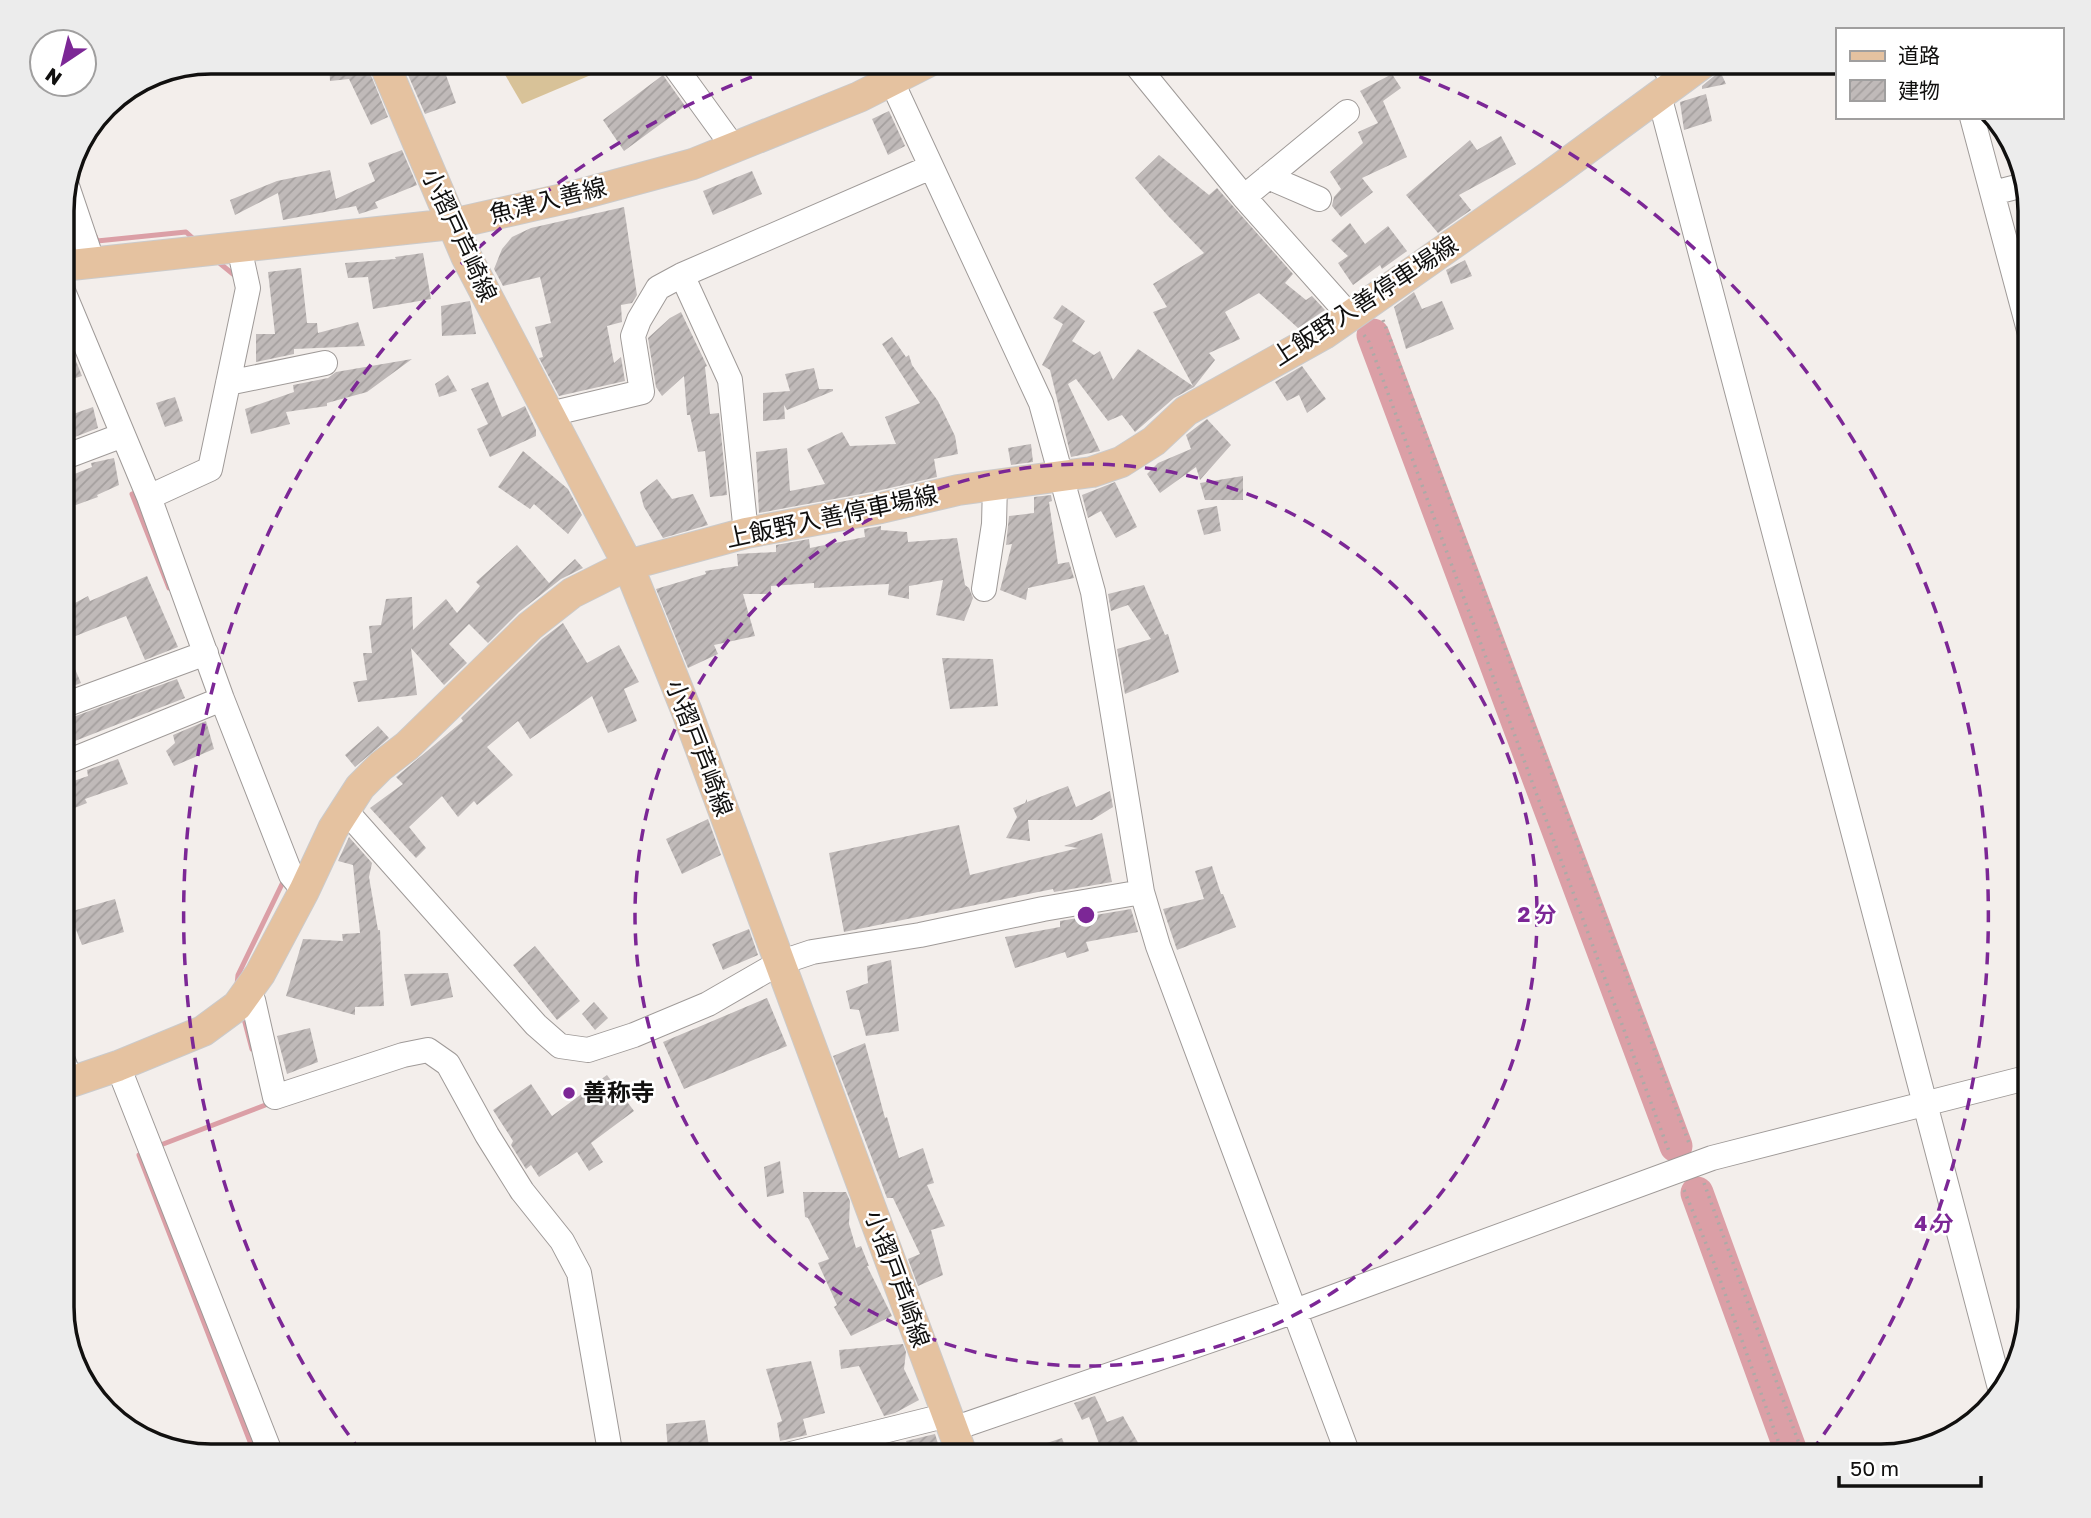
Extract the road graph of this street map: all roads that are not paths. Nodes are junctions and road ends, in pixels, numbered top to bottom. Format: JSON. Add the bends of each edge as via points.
{"nodes":[{"id":1,"x":389,"y":74,"type":"edge"},
{"id":2,"x":680,"y":74,"type":"edge"},
{"id":3,"x":885,"y":74,"type":"edge"},
{"id":4,"x":892,"y":74,"type":"edge"},
{"id":5,"x":1144,"y":74,"type":"edge"},
{"id":6,"x":1665,"y":79,"type":"edge"},
{"id":7,"x":1347,"y":111,"type":"dead end"},
{"id":8,"x":1973,"y":119,"type":"edge"},
{"id":9,"x":734,"y":148,"type":"junction"},
{"id":10,"x":931,"y":167,"type":"junction"},
{"id":11,"x":1268,"y":177,"type":"junction"},
{"id":12,"x":2015,"y":187,"type":"edge"},
{"id":13,"x":1993,"y":192,"type":"junction"},
{"id":14,"x":1244,"y":197,"type":"junction"},
{"id":15,"x":1319,"y":199,"type":"dead end"},
{"id":16,"x":74,"y":207,"type":"edge"},
{"id":17,"x":452,"y":224,"type":"junction"},
{"id":18,"x":239,"y":247,"type":"junction"},
{"id":19,"x":93,"y":263,"type":"junction"},
{"id":20,"x":74,"y":265,"type":"edge"},
{"id":21,"x":682,"y":275,"type":"junction"},
{"id":22,"x":2018,"y":288,"type":"edge"},
{"id":23,"x":1350,"y":316,"type":"junction"},
{"id":24,"x":74,"y":317,"type":"edge"},
{"id":25,"x":325,"y":363,"type":"dead end"},
{"id":26,"x":228,"y":383,"type":"junction"},
{"id":27,"x":550,"y":414,"type":"junction"},
{"id":28,"x":123,"y":435,"type":"junction"},
{"id":29,"x":74,"y":453,"type":"edge"},
{"id":30,"x":1062,"y":476,"type":"junction"},
{"id":31,"x":995,"y":485,"type":"junction"},
{"id":32,"x":149,"y":497,"type":"junction"},
{"id":33,"x":746,"y":533,"type":"junction"},
{"id":34,"x":628,"y":565,"type":"junction"},
{"id":35,"x":984,"y":589,"type":"dead end"},
{"id":36,"x":206,"y":653,"type":"junction"},
{"id":37,"x":222,"y":699,"type":"junction"},
{"id":38,"x":74,"y":702,"type":"edge"},
{"id":39,"x":74,"y":759,"type":"edge"},
{"id":40,"x":345,"y":810,"type":"junction"},
{"id":41,"x":304,"y":891,"type":"junction"},
{"id":42,"x":1142,"y":892,"type":"junction"},
{"id":43,"x":779,"y":963,"type":"junction"},
{"id":44,"x":246,"y":994,"type":"junction"},
{"id":45,"x":118,"y":1066,"type":"junction"},
{"id":46,"x":74,"y":1073,"type":"edge"},
{"id":47,"x":2018,"y":1080,"type":"edge"},
{"id":48,"x":1925,"y":1104,"type":"junction"},
{"id":49,"x":1295,"y":1311,"type":"junction"},
{"id":50,"x":1997,"y":1378,"type":"edge"},
{"id":51,"x":950,"y":1422,"type":"junction"},
{"id":52,"x":267,"y":1444,"type":"edge"},
{"id":53,"x":609,"y":1444,"type":"edge"},
{"id":54,"x":843,"y":1444,"type":"edge"},
{"id":55,"x":958,"y":1444,"type":"edge"},
{"id":56,"x":1344,"y":1444,"type":"edge"}],
"edges":[{"from":1,"to":17,"type":"main road","name":"小摺戸芦崎線"},
{"from":2,"to":9,"type":"street"},
{"from":3,"to":9,"type":"main road","name":"魚津入善線"},
{"from":4,"to":10,"type":"street"},
{"from":5,"to":14,"type":"street"},
{"from":6,"to":23,"type":"main road","name":"上飯野入善停車場線","via":[[1552,175]]},
{"from":6,"to":48,"type":"street"},
{"from":7,"to":11,"type":"street"},
{"from":8,"to":13,"type":"street"},
{"from":9,"to":17,"type":"main road","name":"魚津入善線","via":[[693,164]]},
{"from":10,"to":21,"type":"street"},
{"from":10,"to":30,"type":"street","via":[[1041,403]]},
{"from":11,"to":14,"type":"street"},
{"from":11,"to":15,"type":"street"},
{"from":12,"to":13,"type":"street"},
{"from":13,"to":22,"type":"street"},
{"from":14,"to":23,"type":"street"},
{"from":16,"to":19,"type":"street"},
{"from":17,"to":18,"type":"main road","name":"魚津入善線"},
{"from":17,"to":27,"type":"main road","name":"小摺戸芦崎線"},
{"from":18,"to":19,"type":"main road","name":"魚津入善線"},
{"from":18,"to":26,"type":"street","via":[[248,288]]},
{"from":19,"to":20,"type":"main road","name":"魚津入善線"},
{"from":21,"to":27,"type":"street","via":[[658,288],[632,335],[642,392]]},
{"from":21,"to":33,"type":"street","via":[[730,380]]},
{"from":23,"to":30,"type":"main road","name":"上飯野入善停車場線","via":[[1186,411],[1154,441],[1121,462]]},
{"from":24,"to":28,"type":"street"},
{"from":25,"to":26,"type":"street"},
{"from":26,"to":32,"type":"street","via":[[210,469]]},
{"from":27,"to":34,"type":"main road","name":"小摺戸芦崎線"},
{"from":28,"to":29,"type":"street"},
{"from":28,"to":32,"type":"street"},
{"from":30,"to":31,"type":"main road","name":"上飯野入善停車場線"},
{"from":30,"to":42,"type":"street","via":[[1093,592]]},
{"from":31,"to":33,"type":"main road","name":"上飯野入善停車場線"},
{"from":31,"to":35,"type":"street","via":[[995,524]]},
{"from":32,"to":36,"type":"street"},
{"from":33,"to":34,"type":"main road","name":"上飯野入善停車場線"},
{"from":34,"to":40,"type":"main road","name":"上飯野入善停車場線","via":[[572,593],[530,626],[381,766]]},
{"from":34,"to":43,"type":"main road","name":"小摺戸芦崎線"},
{"from":36,"to":37,"type":"street"},
{"from":36,"to":38,"type":"street"},
{"from":37,"to":39,"type":"street"},
{"from":37,"to":41,"type":"street","via":[[291,875]]},
{"from":40,"to":41,"type":"main road","name":"上飯野入善停車場線"},
{"from":40,"to":43,"type":"street","via":[[518,1006],[560,1046],[588,1050],[634,1035],[708,1004]]},
{"from":41,"to":44,"type":"main road","name":"上飯野入善停車場線"},
{"from":42,"to":43,"type":"street","via":[[812,951]]},
{"from":42,"to":49,"type":"street"},
{"from":43,"to":51,"type":"main road","name":"小摺戸芦崎線"},
{"from":44,"to":45,"type":"main road","name":"上飯野入善停車場線","via":[[204,1031]]},
{"from":44,"to":53,"type":"street","via":[[253,1000],[275,1097],[415,1053],[428,1051],[448,1064],[508,1169],[562,1241],[579,1273]]},
{"from":45,"to":46,"type":"main road","name":"上飯野入善停車場線"},
{"from":45,"to":52,"type":"street"},
{"from":47,"to":48,"type":"street"},
{"from":48,"to":49,"type":"street","via":[[1686,1168]]},
{"from":48,"to":50,"type":"street"},
{"from":49,"to":51,"type":"street"},
{"from":49,"to":56,"type":"street"},
{"from":51,"to":54,"type":"street"},
{"from":51,"to":55,"type":"main road","name":"小摺戸芦崎線"}]}
